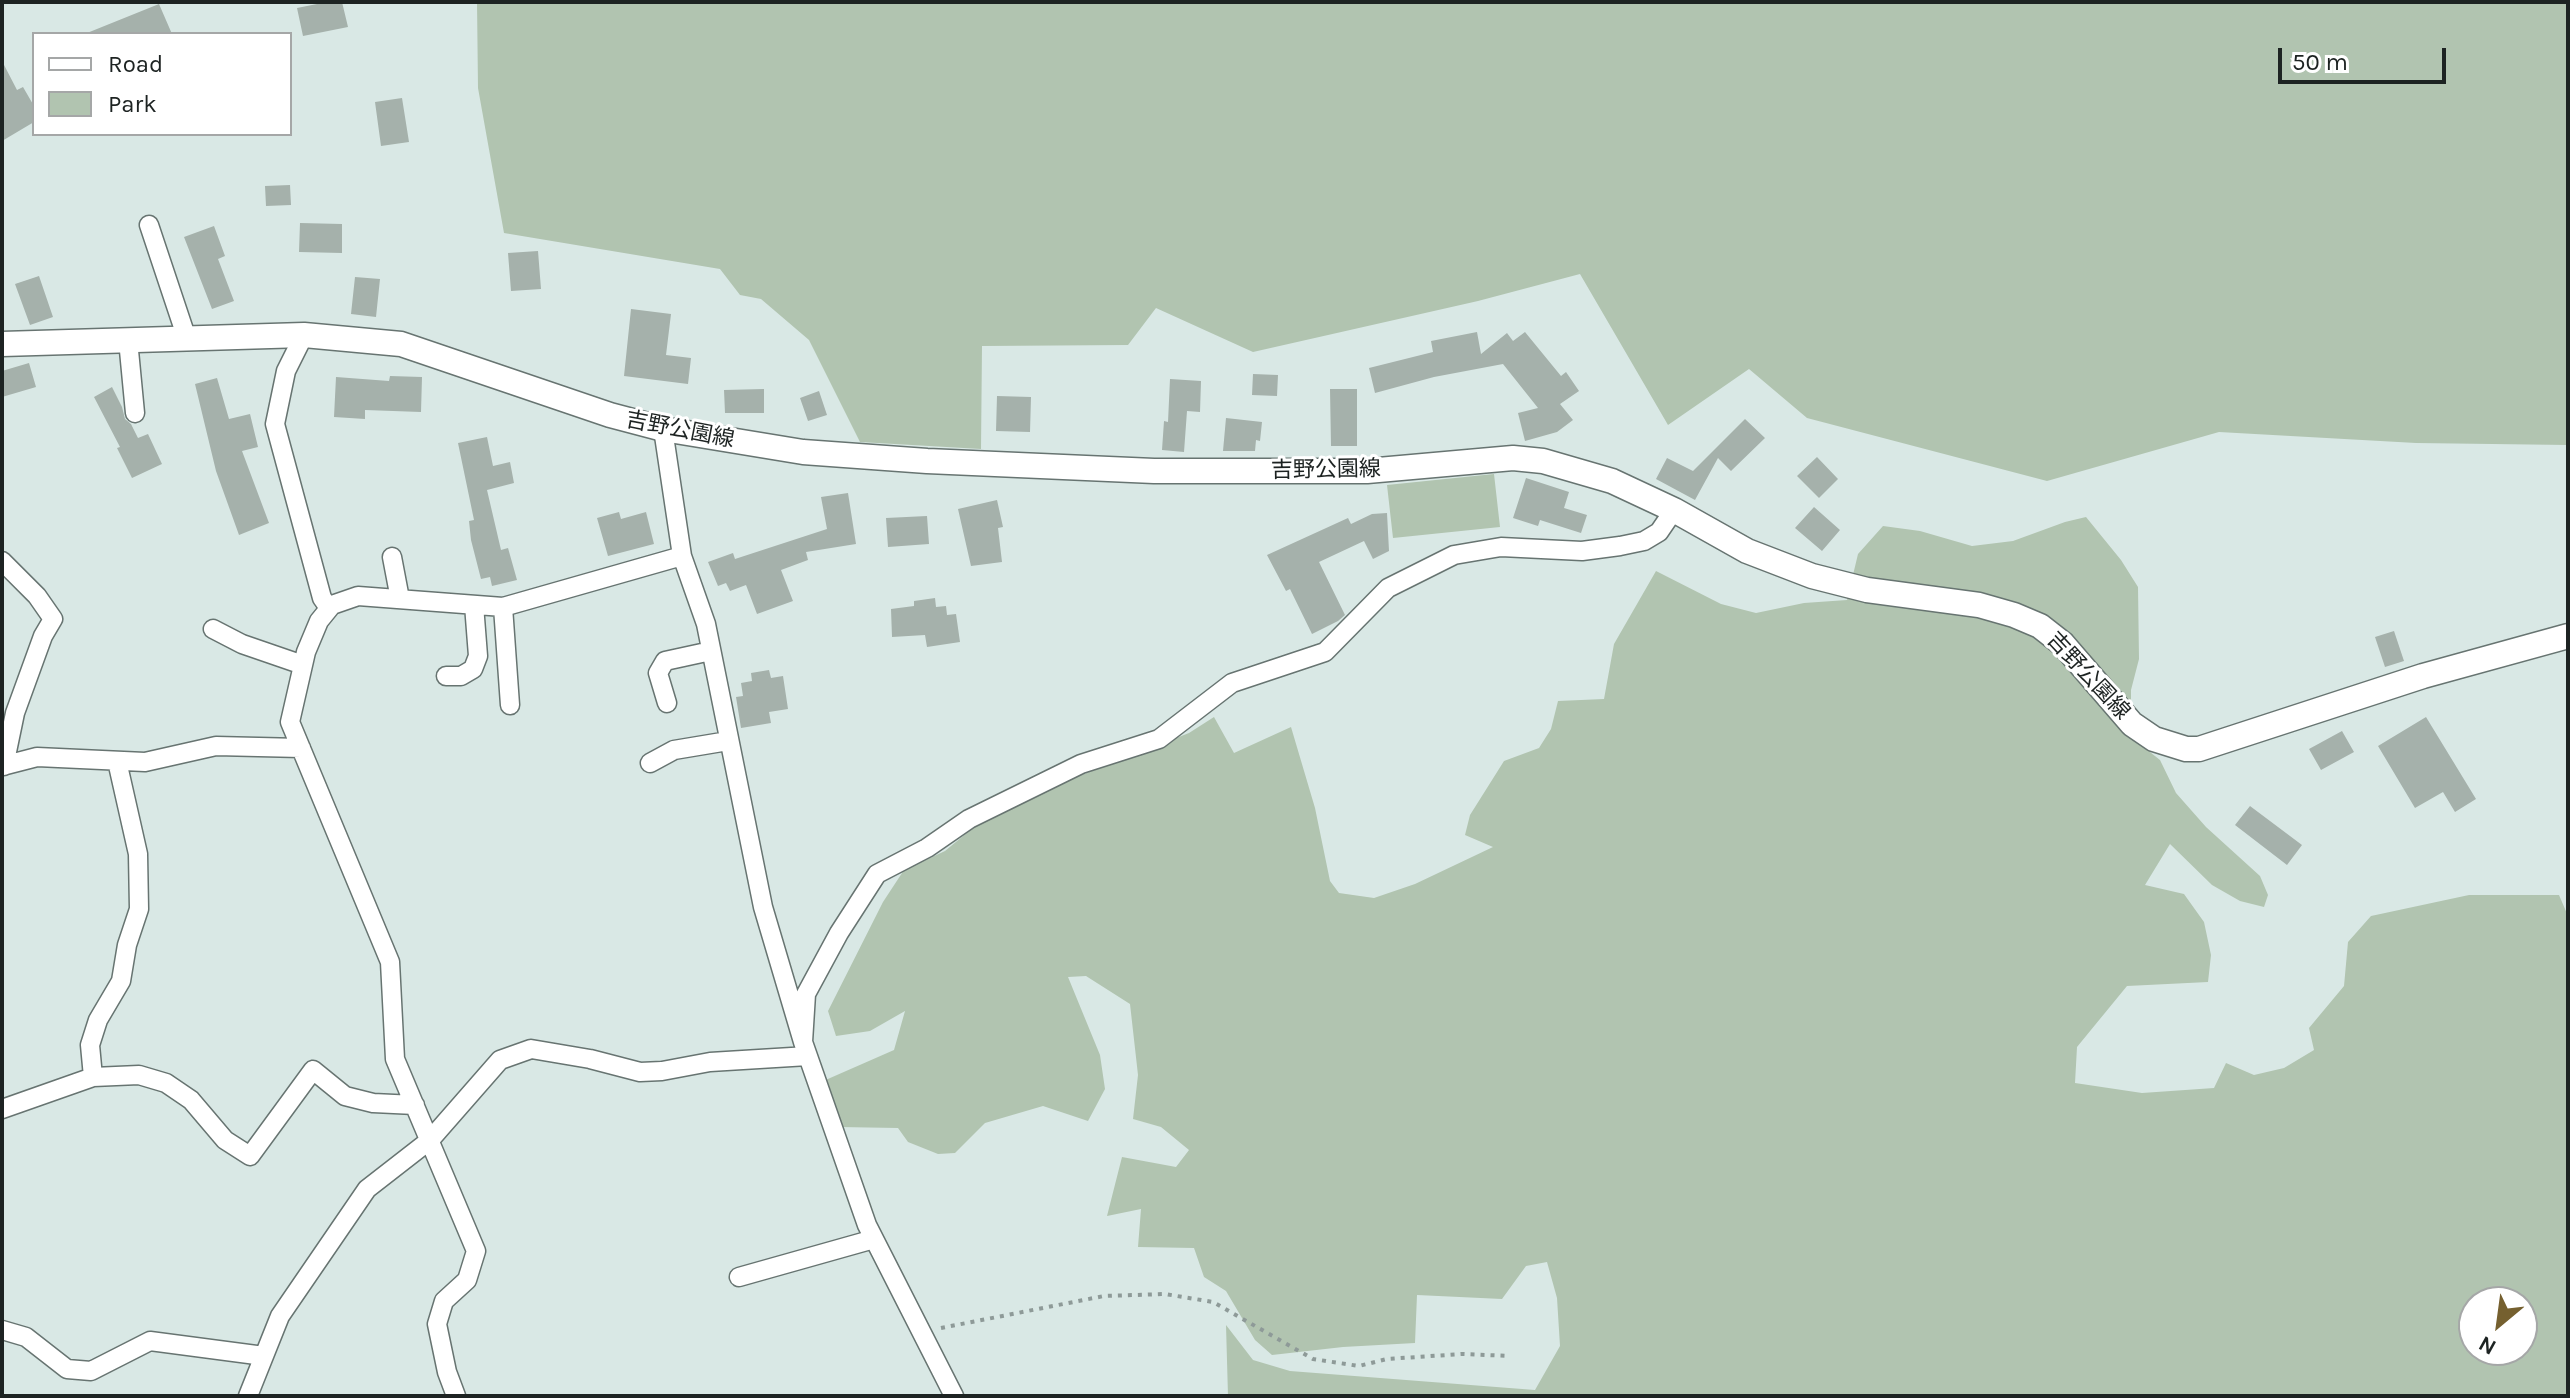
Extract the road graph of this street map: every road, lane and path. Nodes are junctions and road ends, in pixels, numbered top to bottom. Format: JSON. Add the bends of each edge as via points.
{"nodes":[{"id":1,"x":149,"y":225,"type":"dead end"},
{"id":2,"x":304,"y":335,"type":"junction"},
{"id":3,"x":187,"y":339,"type":"junction"},
{"id":4,"x":128,"y":340,"type":"junction"},
{"id":5,"x":2,"y":344,"type":"edge"},
{"id":6,"x":135,"y":413,"type":"dead end"},
{"id":7,"x":663,"y":429,"type":"junction"},
{"id":8,"x":1674,"y":510,"type":"junction"},
{"id":9,"x":682,"y":556,"type":"junction"},
{"id":10,"x":392,"y":557,"type":"dead end"},
{"id":11,"x":2,"y":561,"type":"edge"},
{"id":12,"x":400,"y":599,"type":"junction"},
{"id":13,"x":474,"y":605,"type":"junction"},
{"id":14,"x":503,"y":607,"type":"junction"},
{"id":15,"x":329,"y":608,"type":"junction"},
{"id":16,"x":213,"y":629,"type":"dead end"},
{"id":17,"x":2568,"y":636,"type":"edge"},
{"id":18,"x":711,"y":651,"type":"junction"},
{"id":19,"x":303,"y":665,"type":"junction"},
{"id":20,"x":446,"y":676,"type":"dead end"},
{"id":21,"x":667,"y":703,"type":"dead end"},
{"id":22,"x":510,"y":705,"type":"dead end"},
{"id":23,"x":728,"y":741,"type":"junction"},
{"id":24,"x":301,"y":748,"type":"junction"},
{"id":25,"x":117,"y":761,"type":"junction"},
{"id":26,"x":650,"y":763,"type":"dead end"},
{"id":27,"x":3,"y":766,"type":"edge"},
{"id":28,"x":805,"y":1049,"type":"junction"},
{"id":29,"x":93,"y":1077,"type":"junction"},
{"id":30,"x":415,"y":1105,"type":"junction"},
{"id":31,"x":2,"y":1109,"type":"edge"},
{"id":32,"x":430,"y":1140,"type":"junction"},
{"id":33,"x":874,"y":1239,"type":"junction"},
{"id":34,"x":739,"y":1277,"type":"dead end"},
{"id":35,"x":2,"y":1330,"type":"edge"},
{"id":36,"x":919,"y":1332,"type":"junction"},
{"id":37,"x":264,"y":1356,"type":"junction"},
{"id":38,"x":1510,"y":1356,"type":"dead end"},
{"id":39,"x":248,"y":1396,"type":"edge"},
{"id":40,"x":456,"y":1396,"type":"edge"},
{"id":41,"x":954,"y":1396,"type":"edge"}],
"edges":[{"from":1,"to":3,"type":"street"},
{"from":2,"to":3,"type":"main road","name":"吉野公園線"},
{"from":2,"to":7,"type":"main road","name":"吉野公園線","via":[[401,344]]},
{"from":2,"to":15,"type":"street","via":[[286,371],[275,424]]},
{"from":3,"to":4,"type":"main road","name":"吉野公園線"},
{"from":4,"to":5,"type":"main road","name":"吉野公園線"},
{"from":4,"to":6,"type":"street"},
{"from":7,"to":8,"type":"main road","name":"吉野公園線","via":[[803,452],[1154,471],[1367,471],[1513,458],[1573,468]]},
{"from":7,"to":9,"type":"street"},
{"from":8,"to":17,"type":"main road","name":"吉野公園線","via":[[1747,551],[1812,576],[1867,590],[1979,605],[2040,626],[2063,644],[2132,724],[2154,739],[2186,749]]},
{"from":8,"to":28,"type":"street","via":[[1659,532],[1620,546],[1582,551],[1501,547],[1454,555],[1388,588],[1325,652],[1232,683],[1159,739],[1067,771],[969,819],[877,874],[806,994]]},
{"from":9,"to":14,"type":"street"},
{"from":9,"to":18,"type":"street"},
{"from":10,"to":12,"type":"street"},
{"from":11,"to":27,"type":"street","via":[[53,619],[15,713]]},
{"from":12,"to":13,"type":"street"},
{"from":12,"to":15,"type":"street","via":[[358,596]]},
{"from":13,"to":14,"type":"street"},
{"from":13,"to":20,"type":"street","via":[[478,656],[473,669]]},
{"from":14,"to":22,"type":"street"},
{"from":15,"to":19,"type":"street"},
{"from":16,"to":19,"type":"street"},
{"from":18,"to":21,"type":"street","via":[[665,661],[658,673]]},
{"from":18,"to":23,"type":"street"},
{"from":19,"to":24,"type":"street","via":[[290,722]]},
{"from":23,"to":26,"type":"street","via":[[674,750]]},
{"from":23,"to":28,"type":"street","via":[[763,907]]},
{"from":24,"to":25,"type":"street","via":[[216,746],[145,762]]},
{"from":24,"to":30,"type":"street","via":[[390,962],[395,1059]]},
{"from":25,"to":27,"type":"street","via":[[37,757]]},
{"from":25,"to":29,"type":"street","via":[[138,854],[139,909],[121,981],[90,1045]]},
{"from":28,"to":32,"type":"street","via":[[640,1072],[531,1049],[500,1060]]},
{"from":28,"to":33,"type":"street"},
{"from":29,"to":30,"type":"street","via":[[139,1075],[166,1083],[191,1100],[225,1140],[250,1156],[313,1070],[345,1096]]},
{"from":29,"to":31,"type":"street"},
{"from":30,"to":32,"type":"street"},
{"from":32,"to":37,"type":"street","via":[[367,1189],[280,1316]]},
{"from":32,"to":40,"type":"street","via":[[476,1251],[467,1280],[444,1301],[437,1324]]},
{"from":33,"to":34,"type":"street"},
{"from":33,"to":36,"type":"street"},
{"from":35,"to":37,"type":"street","via":[[26,1337],[67,1369],[91,1371],[150,1341]]},
{"from":36,"to":38,"type":"path","via":[[1104,1296],[1165,1294],[1213,1302],[1313,1359],[1359,1366],[1462,1354]]},
{"from":36,"to":41,"type":"street"},
{"from":37,"to":39,"type":"street"}]}
